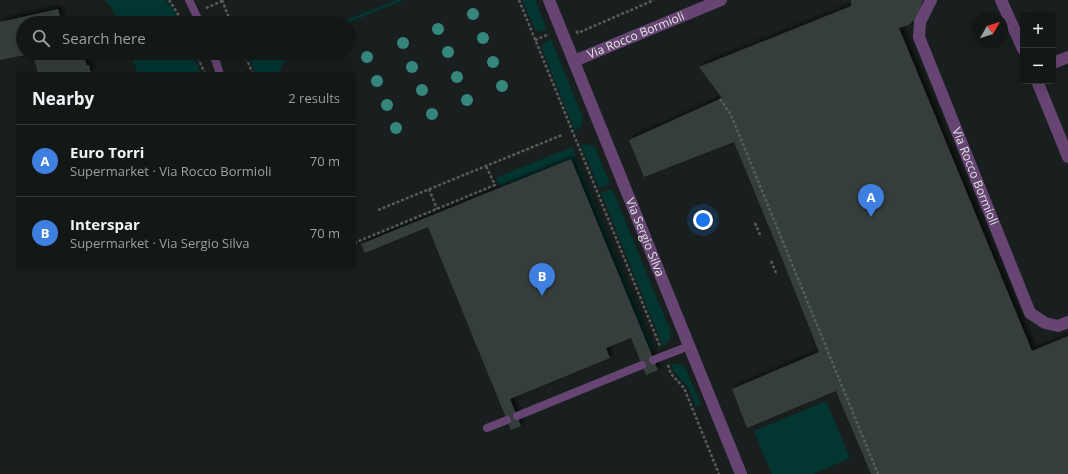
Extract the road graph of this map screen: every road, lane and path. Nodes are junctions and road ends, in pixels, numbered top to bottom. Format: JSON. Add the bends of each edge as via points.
{"nodes":[{"id":1,"x":169,"y":0,"type":"edge"},
{"id":2,"x":189,"y":0,"type":"edge"},
{"id":3,"x":222,"y":0,"type":"edge"},
{"id":4,"x":519,"y":0,"type":"edge"},
{"id":5,"x":549,"y":0,"type":"edge"},
{"id":6,"x":654,"y":0,"type":"edge"},
{"id":7,"x":721,"y":0,"type":"edge"},
{"id":8,"x":931,"y":0,"type":"edge"},
{"id":9,"x":1000,"y":0,"type":"edge"},
{"id":10,"x":179,"y":16,"type":"edge"},
{"id":11,"x":197,"y":16,"type":"edge"},
{"id":12,"x":228,"y":16,"type":"edge"},
{"id":13,"x":560,"y":29,"type":"junction"},
{"id":14,"x":535,"y":40,"type":"junction"},
{"id":15,"x":1023,"y":48,"type":"edge"},
{"id":16,"x":1068,"y":58,"type":"edge"},
{"id":17,"x":199,"y":60,"type":"edge"},
{"id":18,"x":215,"y":60,"type":"edge"},
{"id":19,"x":247,"y":60,"type":"edge"},
{"id":20,"x":574,"y":61,"type":"junction"},
{"id":21,"x":1056,"y":62,"type":"edge"},
{"id":22,"x":204,"y":72,"type":"edge"},
{"id":23,"x":219,"y":72,"type":"edge"},
{"id":24,"x":251,"y":72,"type":"edge"},
{"id":25,"x":1038,"y":84,"type":"edge"},
{"id":26,"x":720,"y":99,"type":"dead end"},
{"id":27,"x":562,"y":134,"type":"dead end"},
{"id":28,"x":1068,"y":157,"type":"edge"},
{"id":29,"x":486,"y":166,"type":"junction"},
{"id":30,"x":429,"y":189,"type":"junction"},
{"id":31,"x":437,"y":209,"type":"junction"},
{"id":32,"x":378,"y":210,"type":"dead end"},
{"id":33,"x":755,"y":223,"type":"dead end"},
{"id":34,"x":761,"y":237,"type":"dead end"},
{"id":35,"x":356,"y":242,"type":"edge"},
{"id":36,"x":771,"y":261,"type":"dead end"},
{"id":37,"x":777,"y":275,"type":"dead end"},
{"id":38,"x":1068,"y":322,"type":"edge"},
{"id":39,"x":689,"y":346,"type":"junction"},
{"id":40,"x":664,"y":356,"type":"junction"},
{"id":41,"x":654,"y":360,"type":"dead end"},
{"id":42,"x":642,"y":365,"type":"dead end"},
{"id":43,"x":517,"y":416,"type":"dead end"},
{"id":44,"x":507,"y":420,"type":"dead end"},
{"id":45,"x":487,"y":428,"type":"dead end"},
{"id":46,"x":719,"y":474,"type":"edge"},
{"id":47,"x":741,"y":474,"type":"edge"},
{"id":48,"x":878,"y":474,"type":"edge"}],
"edges":[{"from":1,"to":10,"type":"path"},
{"from":2,"to":11,"type":"lane"},
{"from":3,"to":12,"type":"path"},
{"from":4,"to":14,"type":"path"},
{"from":5,"to":13,"type":"street","name":"Via Sergio Silva"},
{"from":6,"to":13,"type":"path","via":[[578,32],[566,26]]},
{"from":7,"to":20,"type":"street","name":"Via Rocco Bormioli"},
{"from":8,"to":38,"type":"street","name":"Via Rocco Bormioli","via":[[920,22],[919,37],[1030,313],[1045,323],[1058,326]]},
{"from":9,"to":15,"type":"street"},
{"from":13,"to":14,"type":"path"},
{"from":13,"to":20,"type":"street","name":"Via Sergio Silva"},
{"from":14,"to":40,"type":"path"},
{"from":16,"to":21,"type":"street"},
{"from":17,"to":22,"type":"path"},
{"from":18,"to":23,"type":"lane"},
{"from":19,"to":24,"type":"path"},
{"from":20,"to":39,"type":"street","name":"Via Sergio Silva"},
{"from":25,"to":28,"type":"street"},
{"from":26,"to":48,"type":"path","via":[[732,115]]},
{"from":27,"to":29,"type":"path"},
{"from":29,"to":30,"type":"path"},
{"from":29,"to":31,"type":"path","via":[[495,185]]},
{"from":30,"to":31,"type":"path"},
{"from":30,"to":32,"type":"path"},
{"from":31,"to":35,"type":"path"},
{"from":33,"to":34,"type":"path"},
{"from":36,"to":37,"type":"path"},
{"from":39,"to":40,"type":"lane"},
{"from":39,"to":47,"type":"street","name":"Via Sergio Silva"},
{"from":40,"to":41,"type":"lane"},
{"from":40,"to":46,"type":"path","via":[[671,374],[684,388]]},
{"from":42,"to":43,"type":"lane"},
{"from":44,"to":45,"type":"lane"}]}
